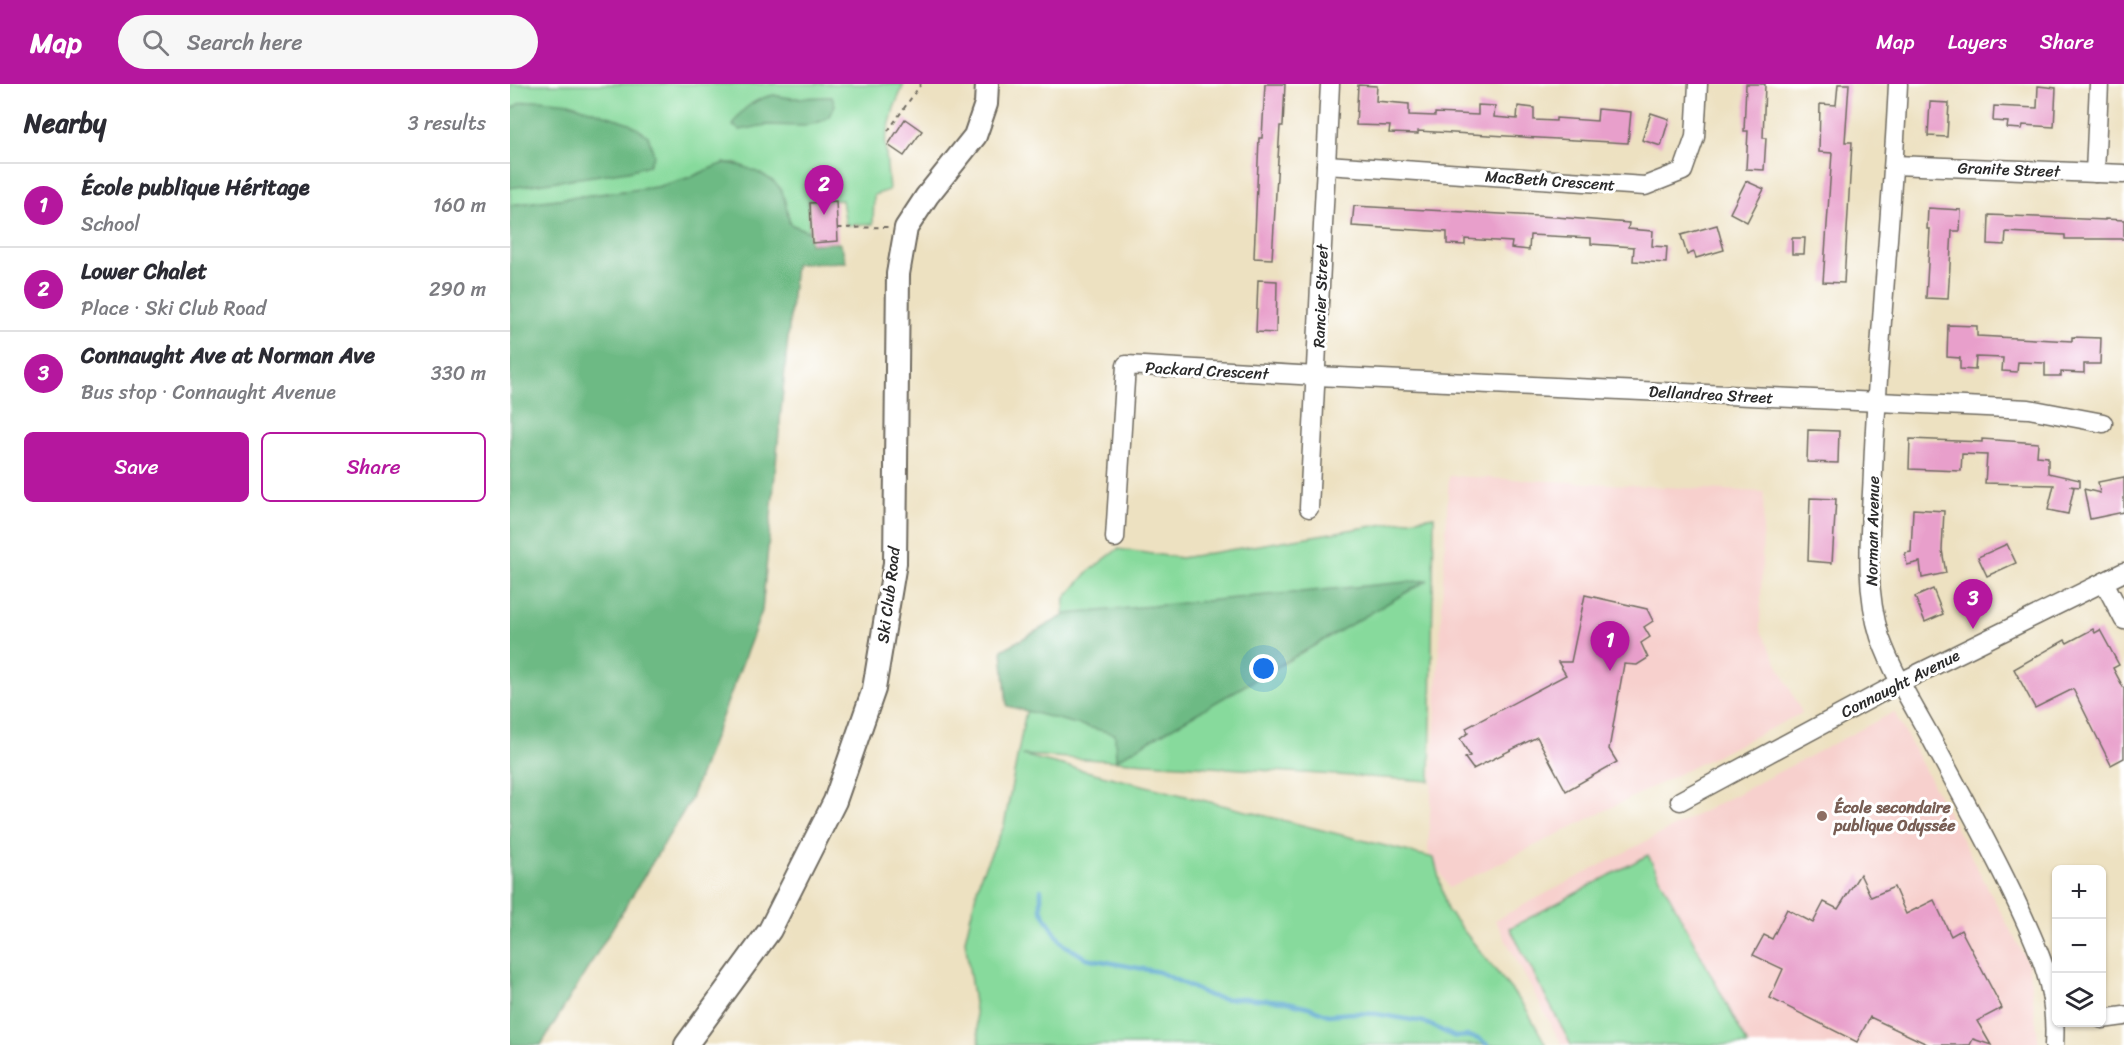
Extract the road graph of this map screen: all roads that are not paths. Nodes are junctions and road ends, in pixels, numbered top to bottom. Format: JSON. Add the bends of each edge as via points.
{"nodes":[{"id":1,"x":987,"y":84,"type":"edge"},
{"id":2,"x":1330,"y":84,"type":"edge"},
{"id":3,"x":1698,"y":84,"type":"edge"},
{"id":4,"x":1898,"y":84,"type":"edge"},
{"id":5,"x":2099,"y":84,"type":"edge"},
{"id":6,"x":1326,"y":165,"type":"junction"},
{"id":7,"x":1894,"y":165,"type":"junction"},
{"id":8,"x":2095,"y":173,"type":"junction"},
{"id":9,"x":2124,"y":174,"type":"edge"},
{"id":10,"x":1317,"y":376,"type":"junction"},
{"id":11,"x":1875,"y":401,"type":"junction"},
{"id":12,"x":2103,"y":423,"type":"dead end"},
{"id":13,"x":1309,"y":508,"type":"dead end"},
{"id":14,"x":1115,"y":538,"type":"dead end"},
{"id":15,"x":2124,"y":572,"type":"edge"},
{"id":16,"x":2104,"y":582,"type":"junction"},
{"id":17,"x":2124,"y":620,"type":"edge"},
{"id":18,"x":1901,"y":682,"type":"junction"},
{"id":19,"x":1680,"y":801,"type":"dead end"},
{"id":20,"x":2052,"y":991,"type":"edge"},
{"id":21,"x":2124,"y":1016,"type":"edge"},
{"id":22,"x":2106,"y":1018,"type":"edge"},
{"id":23,"x":2056,"y":1027,"type":"edge"},
{"id":24,"x":686,"y":1045,"type":"edge"},
{"id":25,"x":2054,"y":1045,"type":"edge"}],
"edges":[{"from":1,"to":24,"type":"street","name":"Ski Club Road","via":[[986,104],[975,136],[906,228],[898,274],[895,563],[874,689],[835,801],[770,930]]},
{"from":2,"to":6,"type":"street","name":"Rancier Street"},
{"from":3,"to":6,"type":"street","name":"MacBeth Crescent","via":[[1695,136],[1683,171],[1645,186]]},
{"from":4,"to":7,"type":"street","name":"Norman Avenue"},
{"from":5,"to":8,"type":"street"},
{"from":6,"to":10,"type":"street","name":"Rancier Street"},
{"from":7,"to":8,"type":"street","name":"Granite Street"},
{"from":7,"to":11,"type":"street","name":"Norman Avenue"},
{"from":8,"to":9,"type":"street","name":"Granite Street"},
{"from":10,"to":11,"type":"street","name":"Dellandrea Street"},
{"from":10,"to":13,"type":"street","name":"Rancier Street"},
{"from":10,"to":14,"type":"street","name":"Packard Crescent","via":[[1126,365]]},
{"from":11,"to":12,"type":"street","name":"Dellandrea Street","via":[[2029,409]]},
{"from":11,"to":18,"type":"street","name":"Norman Avenue","via":[[1872,603],[1880,637]]},
{"from":15,"to":16,"type":"street","name":"Connaught Avenue"},
{"from":16,"to":17,"type":"street"},
{"from":16,"to":18,"type":"street","name":"Connaught Avenue"},
{"from":18,"to":19,"type":"street","name":"Connaught Avenue"},
{"from":18,"to":20,"type":"street","name":"Norman Avenue","via":[[1995,856],[2041,954]]},
{"from":21,"to":22,"type":"street"},
{"from":23,"to":25,"type":"street","name":"Norman Avenue"}]}
